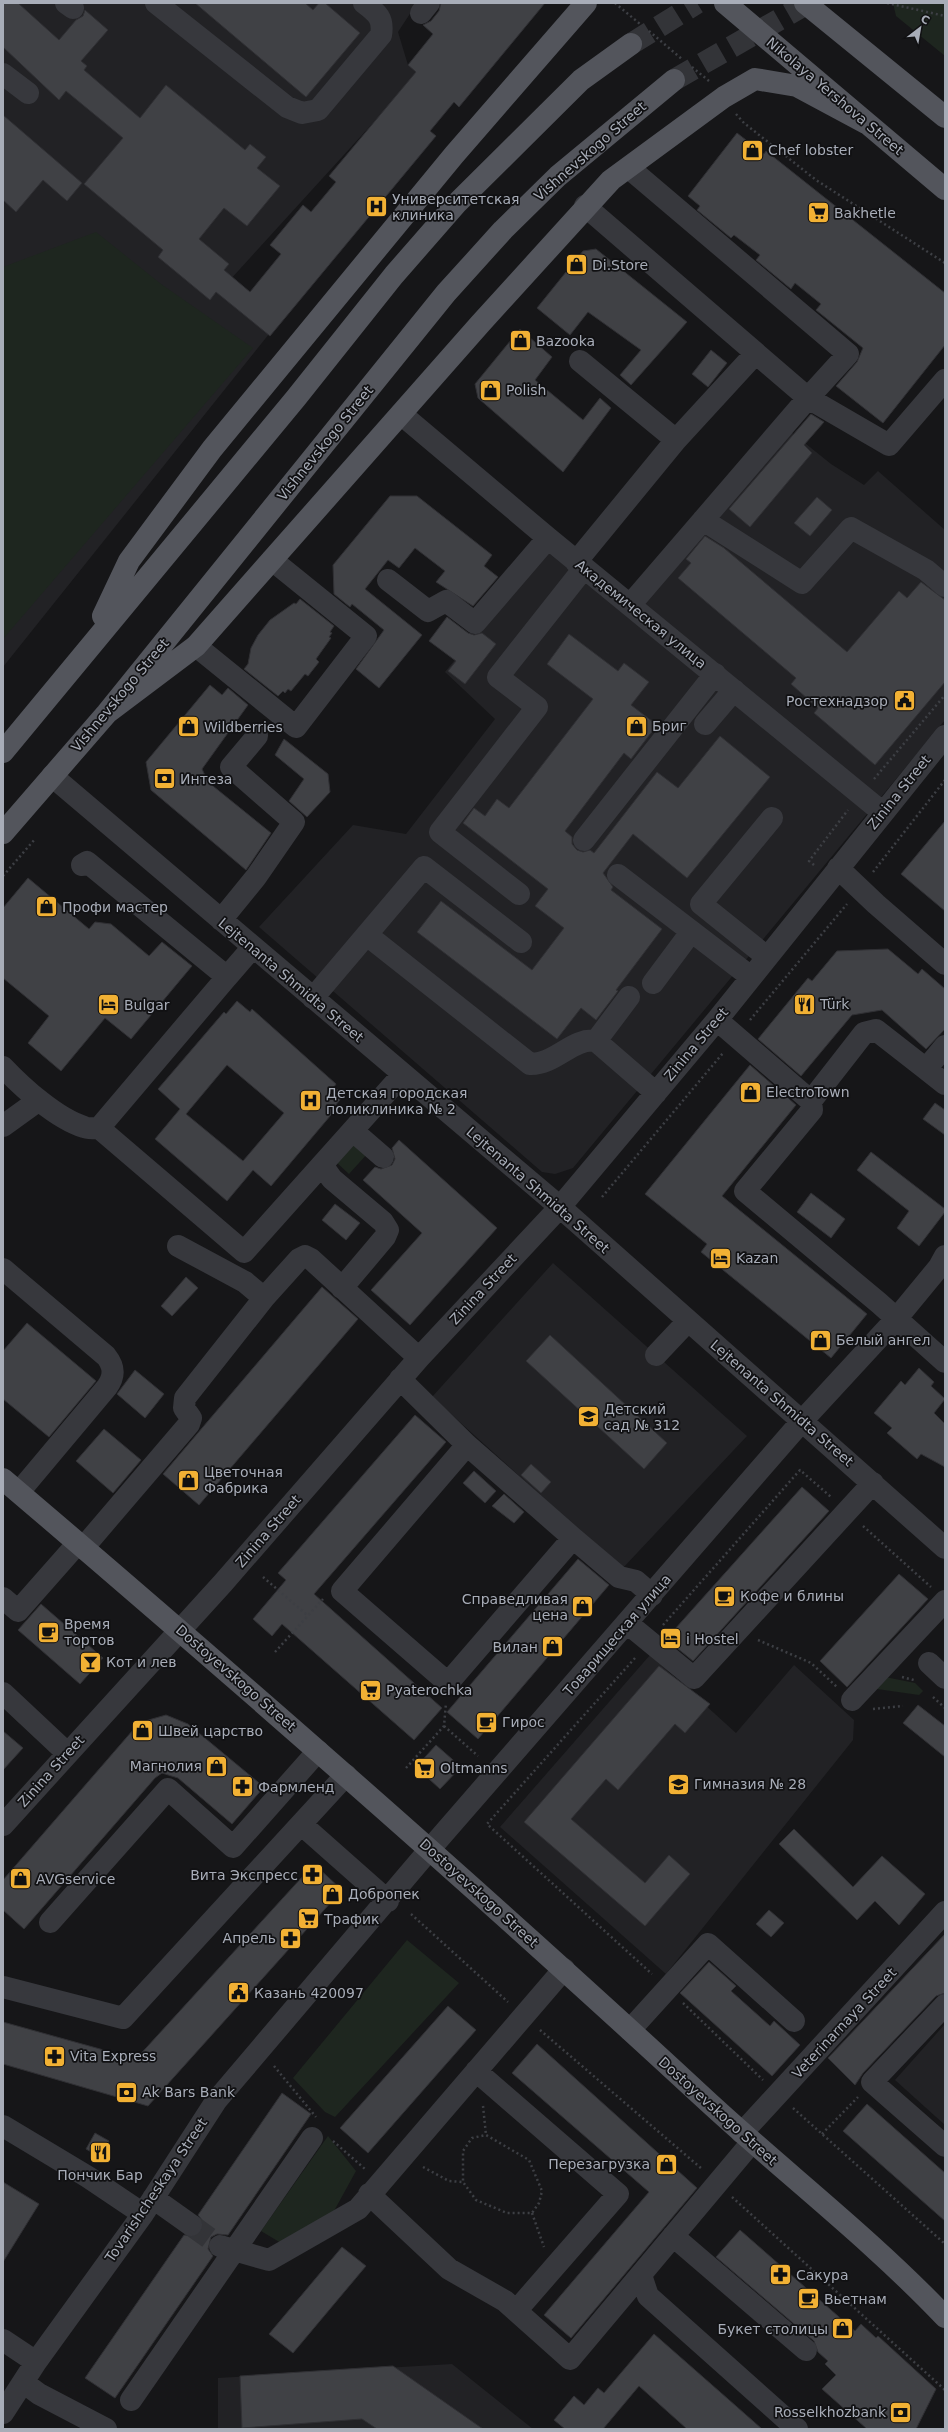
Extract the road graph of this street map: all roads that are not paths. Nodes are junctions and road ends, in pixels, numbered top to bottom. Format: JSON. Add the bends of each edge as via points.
{"nodes":[{"id":1,"x":156,"y":3,"type":"edge"},
{"id":2,"x":365,"y":3,"type":"edge"},
{"id":3,"x":586,"y":3,"type":"edge"},
{"id":4,"x":725,"y":3,"type":"edge"},
{"id":5,"x":805,"y":3,"type":"edge"},
{"id":6,"x":631,"y":44,"type":"tunnel mouth"},
{"id":7,"x":3,"y":74,"type":"edge"},
{"id":8,"x":674,"y":80,"type":"tunnel mouth"},
{"id":9,"x":28,"y":93,"type":"dead end"},
{"id":10,"x":945,"y":117,"type":"edge"},
{"id":11,"x":866,"y":123,"type":"junction"},
{"id":12,"x":629,"y":168,"type":"junction"},
{"id":13,"x":945,"y":189,"type":"edge"},
{"id":14,"x":585,"y":206,"type":"junction"},
{"id":15,"x":756,"y":353,"type":"junction"},
{"id":16,"x":580,"y":361,"type":"dead end"},
{"id":17,"x":945,"y":380,"type":"edge"},
{"id":18,"x":808,"y":398,"type":"junction"},
{"id":19,"x":401,"y":414,"type":"junction"},
{"id":20,"x":676,"y":440,"type":"junction"},
{"id":21,"x":703,"y":520,"type":"junction"},
{"id":22,"x":548,"y":538,"type":"junction"},
{"id":23,"x":272,"y":560,"type":"junction"},
{"id":24,"x":580,"y":565,"type":"junction"},
{"id":25,"x":388,"y":580,"type":"dead end"},
{"id":26,"x":945,"y":586,"type":"edge"},
{"id":27,"x":630,"y":605,"type":"junction"},
{"id":28,"x":196,"y":646,"type":"junction"},
{"id":29,"x":88,"y":647,"type":"junction"},
{"id":30,"x":715,"y":674,"type":"junction"},
{"id":31,"x":734,"y":690,"type":"junction"},
{"id":32,"x":107,"y":713,"type":"junction"},
{"id":33,"x":706,"y":724,"type":"dead end"},
{"id":34,"x":257,"y":736,"type":"dead end"},
{"id":35,"x":944,"y":740,"type":"edge"},
{"id":36,"x":6,"y":743,"type":"edge"},
{"id":37,"x":52,"y":776,"type":"junction"},
{"id":38,"x":882,"y":812,"type":"junction"},
{"id":39,"x":772,"y":818,"type":"dead end"},
{"id":40,"x":3,"y":833,"type":"edge"},
{"id":41,"x":584,"y":840,"type":"dead end"},
{"id":42,"x":82,"y":865,"type":"dead end"},
{"id":43,"x":838,"y":868,"type":"junction"},
{"id":44,"x":618,"y":875,"type":"dead end"},
{"id":45,"x":520,"y":894,"type":"dead end"},
{"id":46,"x":222,"y":920,"type":"junction"},
{"id":47,"x":691,"y":932,"type":"junction"},
{"id":48,"x":366,"y":935,"type":"junction"},
{"id":49,"x":521,"y":942,"type":"dead end"},
{"id":50,"x":253,"y":947,"type":"junction"},
{"id":51,"x":767,"y":957,"type":"junction"},
{"id":52,"x":945,"y":964,"type":"edge"},
{"id":53,"x":227,"y":977,"type":"junction"},
{"id":54,"x":751,"y":977,"type":"junction"},
{"id":55,"x":653,"y":983,"type":"dead end"},
{"id":56,"x":629,"y":997,"type":"dead end"},
{"id":57,"x":313,"y":998,"type":"junction"},
{"id":58,"x":717,"y":1020,"type":"junction"},
{"id":59,"x":596,"y":1041,"type":"junction"},
{"id":60,"x":945,"y":1046,"type":"edge"},
{"id":61,"x":3,"y":1067,"type":"edge"},
{"id":62,"x":926,"y":1069,"type":"junction"},
{"id":63,"x":403,"y":1074,"type":"junction"},
{"id":64,"x":945,"y":1084,"type":"edge"},
{"id":65,"x":656,"y":1093,"type":"junction"},
{"id":66,"x":39,"y":1100,"type":"junction"},
{"id":67,"x":811,"y":1101,"type":"junction"},
{"id":68,"x":3,"y":1126,"type":"edge"},
{"id":69,"x":99,"y":1128,"type":"junction"},
{"id":70,"x":353,"y":1130,"type":"junction"},
{"id":71,"x":383,"y":1157,"type":"dead end"},
{"id":72,"x":322,"y":1165,"type":"junction"},
{"id":73,"x":560,"y":1207,"type":"junction"},
{"id":74,"x":178,"y":1246,"type":"dead end"},
{"id":75,"x":945,"y":1256,"type":"edge"},
{"id":76,"x":3,"y":1269,"type":"edge"},
{"id":77,"x":342,"y":1288,"type":"junction"},
{"id":78,"x":264,"y":1298,"type":"junction"},
{"id":79,"x":897,"y":1318,"type":"junction"},
{"id":80,"x":688,"y":1321,"type":"junction"},
{"id":81,"x":656,"y":1355,"type":"dead end"},
{"id":82,"x":419,"y":1358,"type":"junction"},
{"id":83,"x":945,"y":1362,"type":"edge"},
{"id":84,"x":400,"y":1379,"type":"junction"},
{"id":85,"x":802,"y":1421,"type":"junction"},
{"id":86,"x":468,"y":1445,"type":"junction"},
{"id":87,"x":873,"y":1483,"type":"junction"},
{"id":88,"x":11,"y":1485,"type":"edge"},
{"id":89,"x":573,"y":1538,"type":"junction"},
{"id":90,"x":81,"y":1545,"type":"junction"},
{"id":91,"x":945,"y":1548,"type":"edge"},
{"id":92,"x":652,"y":1594,"type":"junction"},
{"id":93,"x":939,"y":1595,"type":"edge"},
{"id":94,"x":3,"y":1598,"type":"edge"},
{"id":95,"x":628,"y":1623,"type":"junction"},
{"id":96,"x":179,"y":1630,"type":"junction"},
{"id":97,"x":929,"y":1663,"type":"dead end"},
{"id":98,"x":945,"y":1678,"type":"edge"},
{"id":99,"x":3,"y":1693,"type":"edge"},
{"id":100,"x":852,"y":1700,"type":"road end"},
{"id":101,"x":318,"y":1751,"type":"junction"},
{"id":102,"x":67,"y":1753,"type":"junction"},
{"id":103,"x":346,"y":1775,"type":"junction"},
{"id":104,"x":301,"y":1824,"type":"junction"},
{"id":105,"x":3,"y":1825,"type":"edge"},
{"id":106,"x":430,"y":1849,"type":"junction"},
{"id":107,"x":388,"y":1901,"type":"junction"},
{"id":108,"x":945,"y":1912,"type":"edge"},
{"id":109,"x":50,"y":1922,"type":"dead end"},
{"id":110,"x":564,"y":1969,"type":"junction"},
{"id":111,"x":3,"y":1987,"type":"edge"},
{"id":112,"x":945,"y":2004,"type":"edge"},
{"id":113,"x":794,"y":2021,"type":"dead end"},
{"id":114,"x":630,"y":2030,"type":"junction"},
{"id":115,"x":476,"y":2071,"type":"junction"},
{"id":116,"x":3,"y":2126,"type":"edge"},
{"id":117,"x":319,"y":2131,"type":"road end"},
{"id":118,"x":747,"y":2138,"type":"junction"},
{"id":119,"x":945,"y":2146,"type":"edge"},
{"id":120,"x":375,"y":2188,"type":"junction"},
{"id":121,"x":148,"y":2206,"type":"junction"},
{"id":122,"x":191,"y":2225,"type":"tunnel mouth"},
{"id":123,"x":673,"y":2236,"type":"junction"},
{"id":124,"x":228,"y":2248,"type":"junction"},
{"id":125,"x":641,"y":2275,"type":"junction"},
{"id":126,"x":516,"y":2311,"type":"junction"},
{"id":127,"x":945,"y":2317,"type":"edge"},
{"id":128,"x":3,"y":2340,"type":"edge"},
{"id":129,"x":806,"y":2350,"type":"dead end"},
{"id":130,"x":36,"y":2362,"type":"junction"},
{"id":131,"x":23,"y":2382,"type":"junction"},
{"id":132,"x":132,"y":2400,"type":"dead end"},
{"id":133,"x":3,"y":2413,"type":"edge"},
{"id":134,"x":106,"y":2429,"type":"edge"},
{"id":135,"x":797,"y":2429,"type":"edge"}],
"edges":[{"from":1,"to":2,"type":"street","via":[[287,107],[302,113],[318,110],[380,35],[383,26],[380,16]]},
{"from":3,"to":29,"type":"main road","via":[[454,155],[212,449],[129,561]]},
{"from":4,"to":11,"type":"main road","name":"Nikolaya Yershova Street"},
{"from":5,"to":10,"type":"main road"},
{"from":6,"to":29,"type":"main road","via":[[581,80],[456,204],[394,275],[296,398]]},
{"from":7,"to":9,"type":"street"},
{"from":8,"to":32,"type":"main road","name":"Vishnevskogo Street","via":[[558,176],[503,230],[446,293]]},
{"from":11,"to":12,"type":"main road","via":[[797,86],[755,79],[724,97]]},
{"from":11,"to":13,"type":"main road","name":"Nikolaya Yershova Street"},
{"from":12,"to":14,"type":"main road","via":[[611,180]]},
{"from":12,"to":18,"type":"street","via":[[848,354]]},
{"from":14,"to":15,"type":"street"},
{"from":14,"to":19,"type":"main road"},
{"from":15,"to":18,"type":"street"},
{"from":15,"to":20,"type":"street"},
{"from":16,"to":20,"type":"street"},
{"from":17,"to":18,"type":"street","via":[[889,445]]},
{"from":18,"to":21,"type":"street"},
{"from":19,"to":22,"type":"street","name":"Академическая улица"},
{"from":19,"to":23,"type":"main road"},
{"from":20,"to":24,"type":"street"},
{"from":21,"to":26,"type":"street","via":[[802,583],[851,528],[926,570]]},
{"from":21,"to":27,"type":"street"},
{"from":22,"to":24,"type":"street","name":"Академическая улица"},
{"from":22,"to":25,"type":"street","via":[[475,623],[446,601],[428,611]]},
{"from":23,"to":28,"type":"main road"},
{"from":23,"to":28,"type":"street","via":[[366,636],[296,727]]},
{"from":24,"to":27,"type":"street","name":"Академическая улица"},
{"from":24,"to":45,"type":"street","via":[[498,677],[537,707],[440,832]]},
{"from":27,"to":30,"type":"street","name":"Академическая улица"},
{"from":28,"to":32,"type":"main road"},
{"from":29,"to":36,"type":"main road"},
{"from":30,"to":31,"type":"street","name":"Академическая улица"},
{"from":30,"to":41,"type":"street"},
{"from":31,"to":33,"type":"street"},
{"from":31,"to":38,"type":"street","name":"Академическая улица"},
{"from":32,"to":37,"type":"main road","name":"Vishnevskogo Street"},
{"from":34,"to":46,"type":"street","via":[[232,767],[294,822]]},
{"from":35,"to":38,"type":"street","name":"Zinina Street"},
{"from":37,"to":40,"type":"main road","name":"Vishnevskogo Street"},
{"from":37,"to":46,"type":"street","name":"Lejtenanta Shmidta Street"},
{"from":38,"to":43,"type":"street","name":"Zinina Street"},
{"from":39,"to":51,"type":"street","via":[[702,904]]},
{"from":42,"to":53,"type":"street","via":[[87,862]]},
{"from":43,"to":51,"type":"street","name":"Zinina Street"},
{"from":43,"to":52,"type":"street"},
{"from":44,"to":47,"type":"street"},
{"from":46,"to":50,"type":"street","name":"Lejtenanta Shmidta Street"},
{"from":47,"to":54,"type":"street"},
{"from":47,"to":55,"type":"street"},
{"from":48,"to":49,"type":"street","via":[[424,868]]},
{"from":48,"to":57,"type":"street"},
{"from":48,"to":59,"type":"street","via":[[530,1064],[541,1064],[586,1039]]},
{"from":50,"to":53,"type":"street"},
{"from":50,"to":57,"type":"street","name":"Lejtenanta Shmidta Street"},
{"from":51,"to":54,"type":"street","name":"Zinina Street"},
{"from":53,"to":69,"type":"street"},
{"from":54,"to":58,"type":"street","name":"Zinina Street"},
{"from":56,"to":59,"type":"street"},
{"from":57,"to":63,"type":"street","name":"Lejtenanta Shmidta Street"},
{"from":58,"to":65,"type":"street","name":"Zinina Street"},
{"from":58,"to":67,"type":"street"},
{"from":59,"to":65,"type":"street"},
{"from":60,"to":62,"type":"street"},
{"from":61,"to":66,"type":"street"},
{"from":62,"to":64,"type":"street"},
{"from":62,"to":67,"type":"street","via":[[876,1030],[864,1034]]},
{"from":63,"to":70,"type":"street"},
{"from":63,"to":73,"type":"street","name":"Lejtenanta Shmidta Street"},
{"from":65,"to":73,"type":"street","name":"Zinina Street"},
{"from":66,"to":68,"type":"street"},
{"from":66,"to":69,"type":"street","via":[[85,1128]]},
{"from":67,"to":79,"type":"street","via":[[812,1110],[745,1191]]},
{"from":69,"to":72,"type":"street","via":[[244,1252]]},
{"from":70,"to":71,"type":"street"},
{"from":70,"to":72,"type":"street"},
{"from":72,"to":77,"type":"street","via":[[332,1179],[383,1222],[388,1230]]},
{"from":73,"to":80,"type":"street","name":"Lejtenanta Shmidta Street"},
{"from":73,"to":82,"type":"street","name":"Zinina Street"},
{"from":74,"to":78,"type":"street","via":[[245,1282]]},
{"from":75,"to":79,"type":"street","name":"Товарищеская улица"},
{"from":76,"to":88,"type":"street","via":[[106,1356],[113,1369],[113,1377],[107,1387]]},
{"from":77,"to":78,"type":"street","via":[[305,1256],[299,1259]]},
{"from":77,"to":82,"type":"street"},
{"from":78,"to":90,"type":"street","via":[[185,1398],[184,1408],[191,1418],[189,1424]]},
{"from":79,"to":83,"type":"street"},
{"from":79,"to":85,"type":"street","name":"Товарищеская улица"},
{"from":80,"to":81,"type":"street"},
{"from":80,"to":85,"type":"street","name":"Lejtenanta Shmidta Street"},
{"from":82,"to":84,"type":"street","name":"Zinina Street"},
{"from":84,"to":86,"type":"street"},
{"from":84,"to":96,"type":"street","name":"Zinina Street"},
{"from":85,"to":87,"type":"street","name":"Lejtenanta Shmidta Street"},
{"from":85,"to":92,"type":"street","name":"Товарищеская улица"},
{"from":86,"to":89,"type":"street"},
{"from":86,"to":89,"type":"street","via":[[342,1591],[448,1683]]},
{"from":87,"to":91,"type":"street","name":"Lejtenanta Shmidta Street"},
{"from":87,"to":95,"type":"street","via":[[694,1678]]},
{"from":88,"to":90,"type":"main road","name":"Dostoyevskogo Street"},
{"from":89,"to":92,"type":"street","via":[[620,1577],[636,1581]]},
{"from":90,"to":94,"type":"street","via":[[18,1611]]},
{"from":90,"to":96,"type":"main road","name":"Dostoyevskogo Street"},
{"from":92,"to":95,"type":"street","name":"Товарищеская улица"},
{"from":93,"to":100,"type":"street"},
{"from":95,"to":106,"type":"street","name":"Товарищеская улица"},
{"from":96,"to":101,"type":"main road","name":"Dostoyevskogo Street"},
{"from":96,"to":102,"type":"street","name":"Zinina Street"},
{"from":97,"to":98,"type":"street"},
{"from":99,"to":102,"type":"street"},
{"from":101,"to":103,"type":"main road","name":"Dostoyevskogo Street"},
{"from":101,"to":109,"type":"street","via":[[233,1847],[168,1789]]},
{"from":102,"to":105,"type":"street","name":"Zinina Street"},
{"from":103,"to":104,"type":"street"},
{"from":103,"to":106,"type":"main road","name":"Dostoyevskogo Street"},
{"from":104,"to":107,"type":"street"},
{"from":104,"to":111,"type":"street","via":[[123,2018]]},
{"from":106,"to":107,"type":"street","name":"Tovarishcheskaya Street"},
{"from":106,"to":110,"type":"main road","name":"Dostoyevskogo Street"},
{"from":107,"to":121,"type":"street","name":"Tovarishcheskaya Street","via":[[216,2100]]},
{"from":108,"to":118,"type":"street","name":"Veterinarnaya Street","via":[[778,2095]]},
{"from":110,"to":114,"type":"main road","name":"Dostoyevskogo Street"},
{"from":110,"to":115,"type":"street"},
{"from":112,"to":119,"type":"street","via":[[872,2082]]},
{"from":113,"to":114,"type":"street","via":[[708,1944]]},
{"from":114,"to":118,"type":"main road","name":"Dostoyevskogo Street"},
{"from":115,"to":120,"type":"street"},
{"from":115,"to":126,"type":"street","via":[[618,2194]]},
{"from":116,"to":121,"type":"street","via":[[88,2178]]},
{"from":117,"to":124,"type":"street"},
{"from":118,"to":123,"type":"street","name":"Veterinarnaya Street","via":[[718,2183]]},
{"from":118,"to":127,"type":"main road","name":"Dostoyevskogo Street","via":[[915,2285]]},
{"from":120,"to":124,"type":"street","via":[[358,2209],[269,2260]]},
{"from":120,"to":126,"type":"street","via":[[449,2269],[505,2301]]},
{"from":121,"to":122,"type":"street"},
{"from":121,"to":130,"type":"street","name":"Tovarishcheskaya Street"},
{"from":123,"to":125,"type":"street","name":"Veterinarnaya Street"},
{"from":123,"to":129,"type":"street"},
{"from":124,"to":132,"type":"street"},
{"from":125,"to":126,"type":"street","name":"Veterinarnaya Street","via":[[570,2359]]},
{"from":125,"to":135,"type":"street","via":[[648,2296]]},
{"from":128,"to":130,"type":"street"},
{"from":130,"to":131,"type":"street","name":"Tovarishcheskaya Street"},
{"from":131,"to":133,"type":"street","name":"Tovarishcheskaya Street"},
{"from":131,"to":134,"type":"street","via":[[40,2394]]}]}
